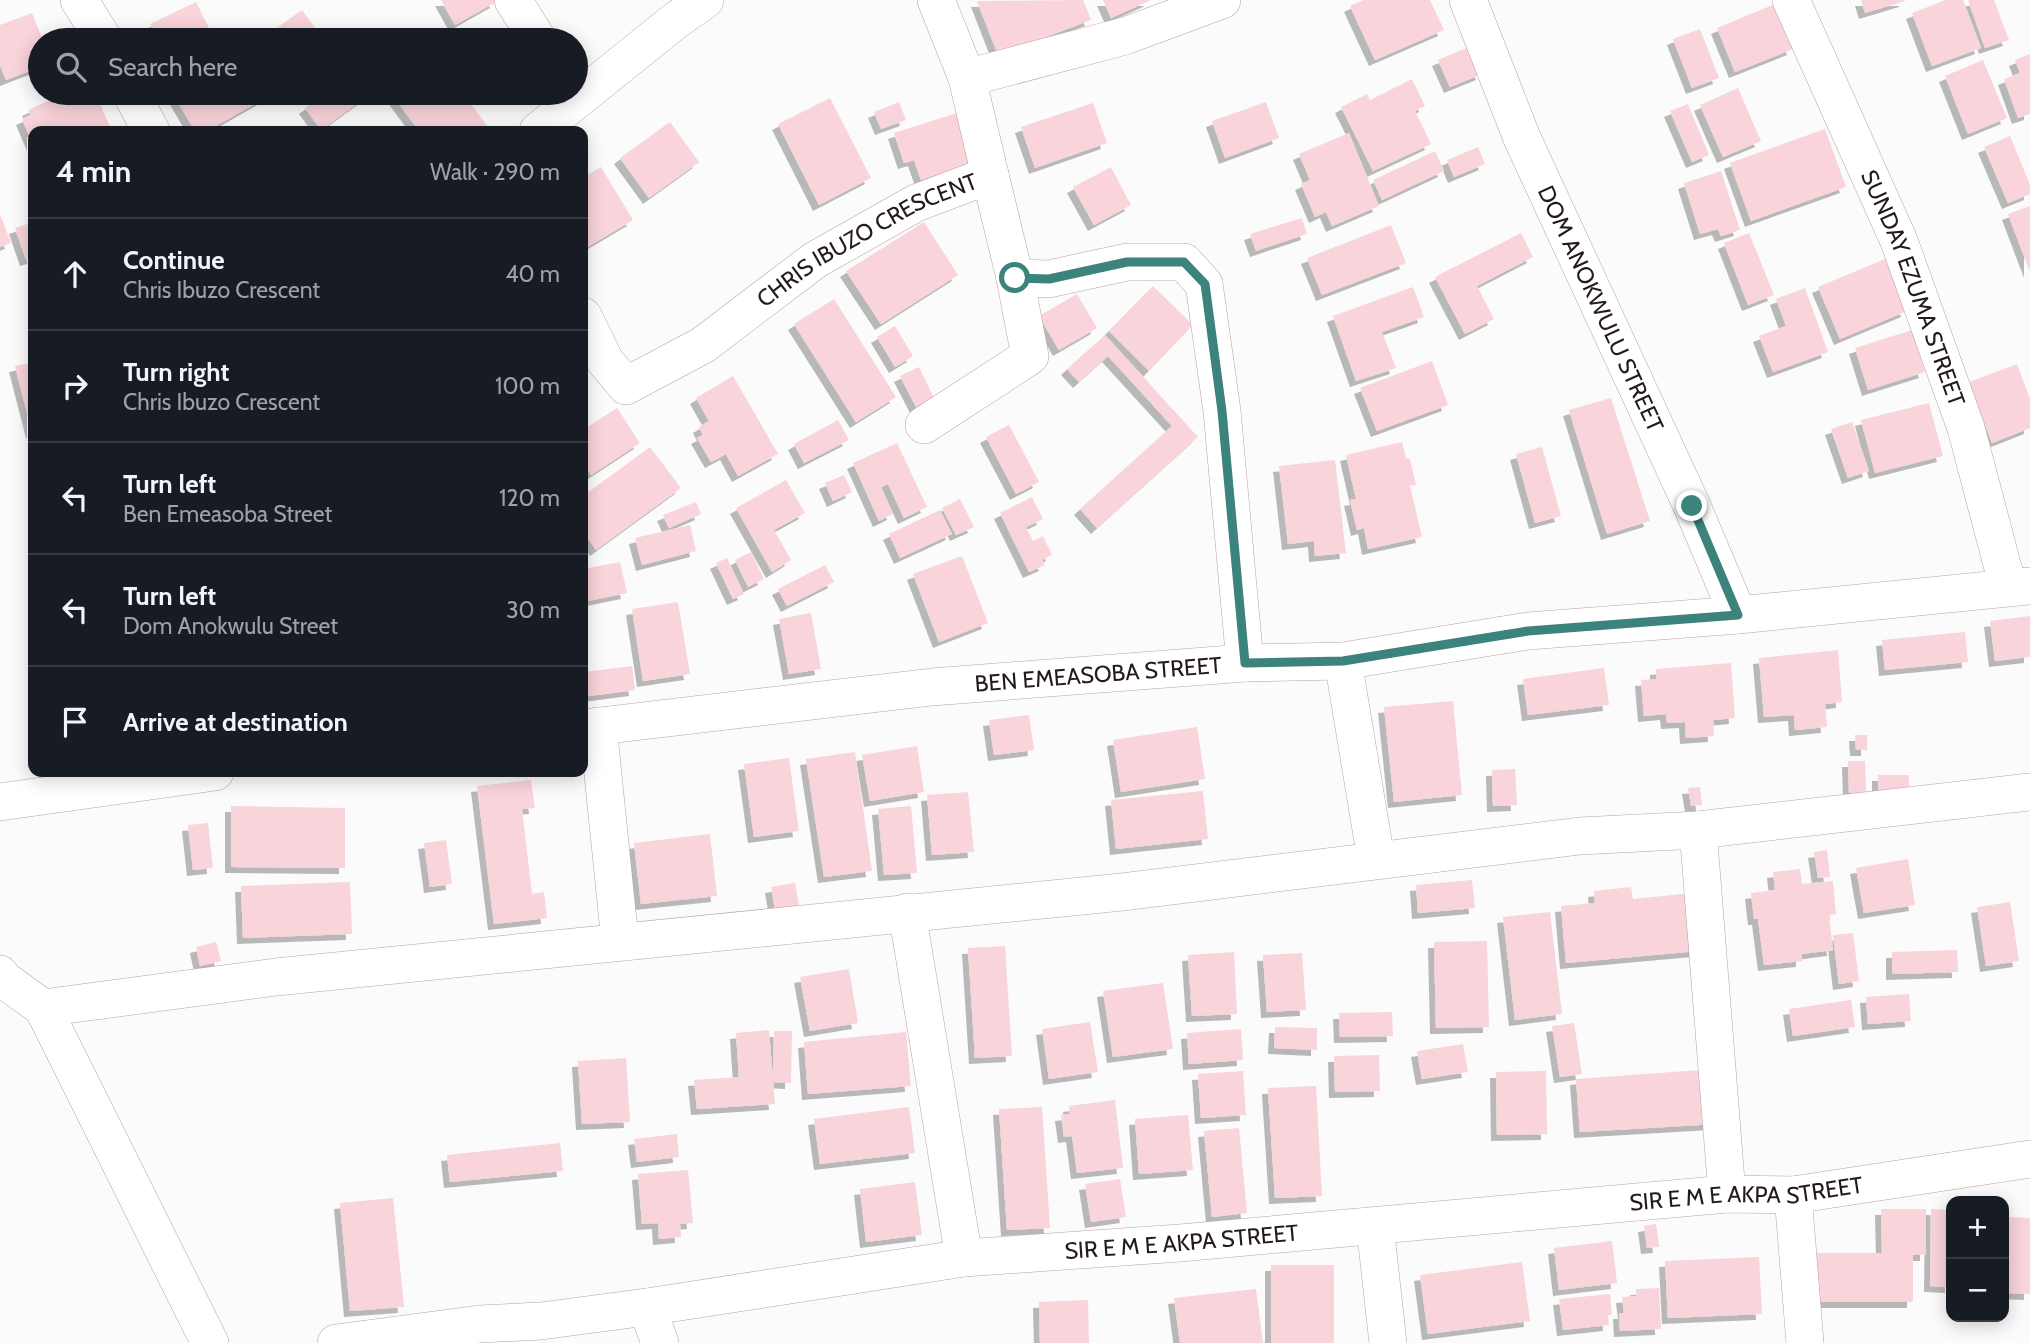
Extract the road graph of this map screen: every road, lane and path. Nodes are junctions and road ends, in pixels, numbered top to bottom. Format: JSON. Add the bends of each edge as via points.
{"nodes":[{"id":1,"x":79,"y":0,"type":"edge"},
{"id":2,"x":513,"y":0,"type":"edge"},
{"id":3,"x":705,"y":0,"type":"edge"},
{"id":4,"x":936,"y":0,"type":"edge"},
{"id":5,"x":1222,"y":0,"type":"edge"},
{"id":6,"x":1468,"y":0,"type":"edge"},
{"id":7,"x":1791,"y":0,"type":"edge"},
{"id":8,"x":96,"y":28,"type":"edge"},
{"id":9,"x":530,"y":28,"type":"edge"},
{"id":10,"x":967,"y":78,"type":"junction"},
{"id":11,"x":588,"y":86,"type":"edge"},
{"id":12,"x":137,"y":105,"type":"edge"},
{"id":13,"x":565,"y":105,"type":"edge"},
{"id":14,"x":148,"y":126,"type":"edge"},
{"id":15,"x":543,"y":126,"type":"edge"},
{"id":16,"x":990,"y":175,"type":"junction"},
{"id":17,"x":1015,"y":278,"type":"junction"},
{"id":18,"x":588,"y":326,"type":"edge"},
{"id":19,"x":924,"y":425,"type":"dead end"},
{"id":20,"x":2019,"y":586,"type":"edge"},
{"id":21,"x":1738,"y":615,"type":"junction"},
{"id":22,"x":1343,"y":661,"type":"junction"},
{"id":23,"x":1245,"y":663,"type":"junction"},
{"id":24,"x":591,"y":727,"type":"edge"},
{"id":25,"x":179,"y":777,"type":"edge"},
{"id":26,"x":2030,"y":792,"type":"edge"},
{"id":27,"x":0,"y":802,"type":"edge"},
{"id":28,"x":1698,"y":830,"type":"junction"},
{"id":29,"x":1376,"y":859,"type":"junction"},
{"id":30,"x":906,"y":912,"type":"junction"},
{"id":31,"x":620,"y":941,"type":"junction"},
{"id":32,"x":0,"y":974,"type":"edge"},
{"id":33,"x":43,"y":1008,"type":"junction"},
{"id":34,"x":2030,"y":1159,"type":"edge"},
{"id":35,"x":1727,"y":1194,"type":"junction"},
{"id":36,"x":1793,"y":1195,"type":"junction"},
{"id":37,"x":1375,"y":1226,"type":"junction"},
{"id":38,"x":964,"y":1258,"type":"junction"},
{"id":39,"x":647,"y":1307,"type":"junction"},
{"id":40,"x":210,"y":1343,"type":"edge"},
{"id":41,"x":336,"y":1343,"type":"edge"},
{"id":42,"x":660,"y":1343,"type":"edge"},
{"id":43,"x":1388,"y":1343,"type":"edge"},
{"id":44,"x":1805,"y":1343,"type":"edge"}],
"edges":[{"from":1,"to":8,"type":"street"},
{"from":2,"to":9,"type":"street"},
{"from":3,"to":11,"type":"street"},
{"from":4,"to":10,"type":"street"},
{"from":5,"to":10,"type":"street","via":[[1125,36]]},
{"from":6,"to":21,"type":"street","name":"DOM ANOKWULU STREET","via":[[1522,138]]},
{"from":7,"to":20,"type":"street","name":"SUNDAY EZUMA STREET","via":[[1899,241]]},
{"from":10,"to":16,"type":"street"},
{"from":12,"to":14,"type":"street"},
{"from":13,"to":15,"type":"street"},
{"from":16,"to":17,"type":"street","name":"CHRIS IBUZO CRESCENT"},
{"from":16,"to":18,"type":"street","name":"CHRIS IBUZO CRESCENT","via":[[916,203],[816,260],[703,345],[626,386],[606,361]]},
{"from":17,"to":19,"type":"street","name":"CHRIS IBUZO CRESCENT","via":[[1030,356]]},
{"from":17,"to":23,"type":"street","via":[[1049,279],[1127,262],[1184,262],[1205,284],[1222,411]]},
{"from":20,"to":21,"type":"street","name":"BEN EMEASOBA STREET"},
{"from":21,"to":22,"type":"street","name":"BEN EMEASOBA STREET","via":[[1528,631]]},
{"from":22,"to":23,"type":"street","name":"BEN EMEASOBA STREET"},
{"from":22,"to":29,"type":"street"},
{"from":23,"to":24,"type":"street","name":"BEN EMEASOBA STREET","via":[[932,687]]},
{"from":24,"to":31,"type":"street"},
{"from":25,"to":27,"type":"street"},
{"from":26,"to":28,"type":"street"},
{"from":28,"to":29,"type":"street","via":[[1580,836]]},
{"from":28,"to":35,"type":"street"},
{"from":29,"to":30,"type":"street","via":[[1122,892]]},
{"from":30,"to":31,"type":"street"},
{"from":30,"to":38,"type":"street"},
{"from":31,"to":33,"type":"street","via":[[276,977]]},
{"from":32,"to":33,"type":"street"},
{"from":33,"to":40,"type":"street"},
{"from":34,"to":36,"type":"street","name":"SIR E M E AKPA STREET"},
{"from":35,"to":36,"type":"street","name":"SIR E M E AKPA STREET"},
{"from":35,"to":37,"type":"street","name":"SIR E M E AKPA STREET"},
{"from":36,"to":44,"type":"street"},
{"from":37,"to":38,"type":"street","name":"SIR E M E AKPA STREET"},
{"from":37,"to":43,"type":"street"},
{"from":38,"to":39,"type":"street","name":"SIR E M E AKPA STREET"},
{"from":39,"to":41,"type":"street","name":"SIR E M E AKPA STREET"},
{"from":39,"to":42,"type":"street"}]}
